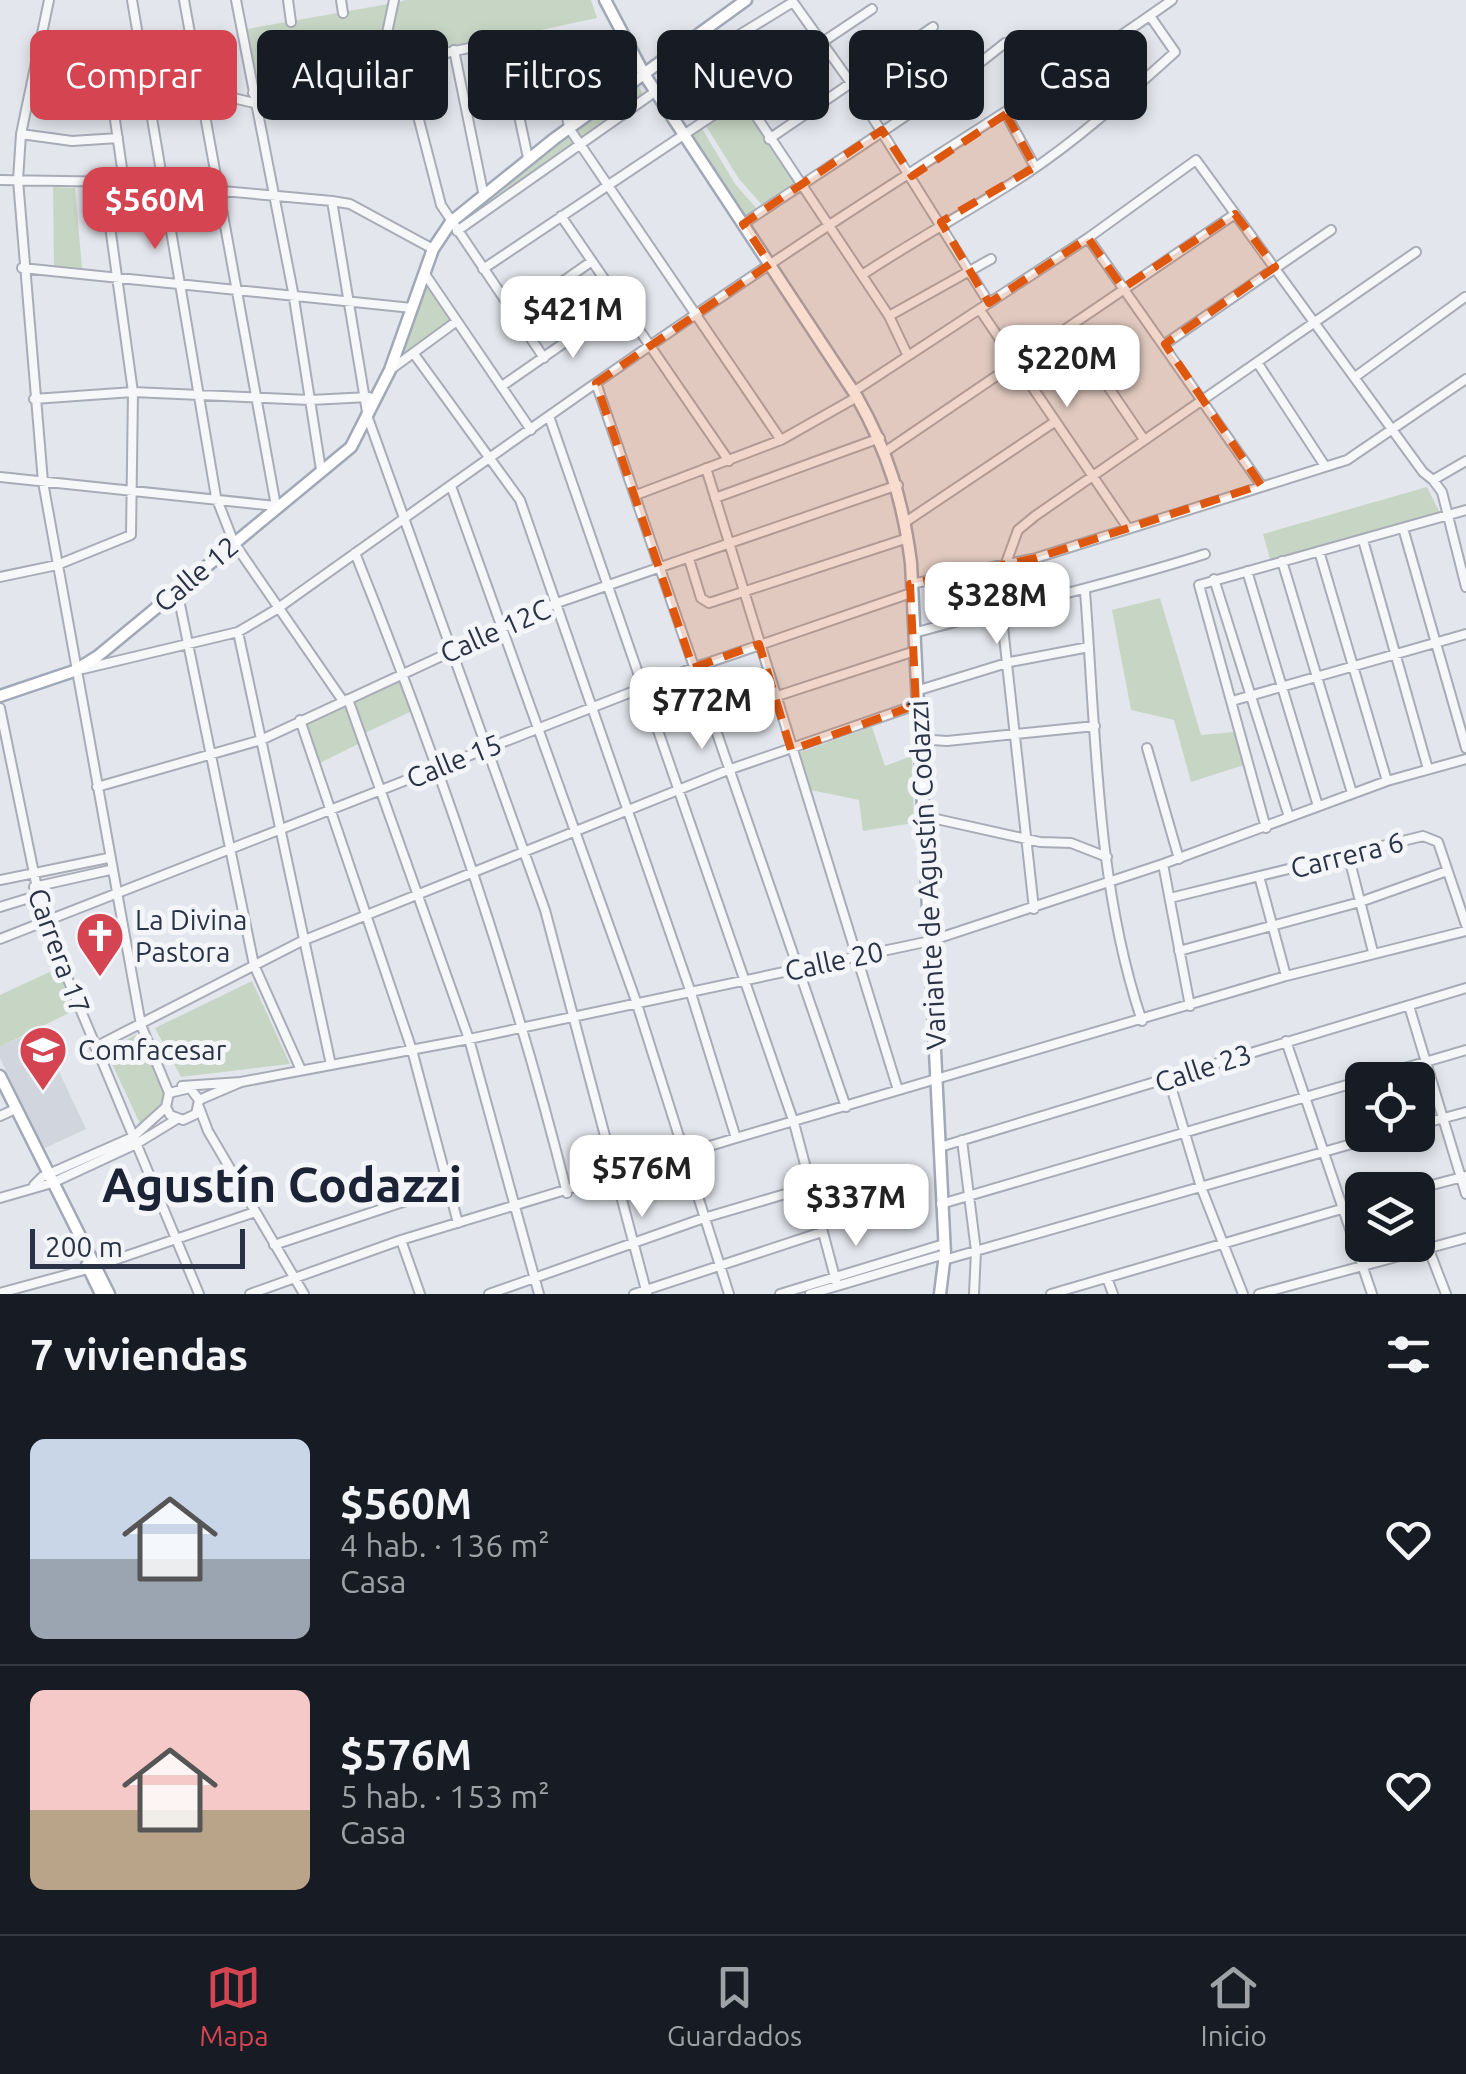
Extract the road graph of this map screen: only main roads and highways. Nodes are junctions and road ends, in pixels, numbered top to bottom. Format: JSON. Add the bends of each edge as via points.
{"nodes":[{"id":1,"x":604,"y":0,"type":"edge"},
{"id":2,"x":746,"y":0,"type":"edge"},
{"id":3,"x":644,"y":74,"type":"junction"},
{"id":4,"x":0,"y":696,"type":"edge"},
{"id":5,"x":0,"y":1076,"type":"edge"},
{"id":6,"x":0,"y":1090,"type":"edge"},
{"id":7,"x":5,"y":1114,"type":"edge"},
{"id":8,"x":44,"y":1181,"type":"junction"},
{"id":9,"x":91,"y":1267,"type":"junction"},
{"id":10,"x":101,"y":1294,"type":"edge"},
{"id":11,"x":109,"y":1294,"type":"edge"},
{"id":12,"x":940,"y":1294,"type":"edge"}],
"edges":[{"from":1,"to":3,"type":"main road","name":"Variante de Agustín Codazzi"},
{"from":2,"to":3,"type":"main road","name":"Calle 12"},
{"from":3,"to":4,"type":"main road","name":"Calle 12","via":[[483,192],[432,249],[390,370],[351,447],[74,671]]},
{"from":3,"to":12,"type":"main road","name":"Variante de Agustín Codazzi","via":[[855,395],[886,451],[907,521],[938,1079]]},
{"from":5,"to":8,"type":"main road"},
{"from":6,"to":7,"type":"main road"},
{"from":7,"to":8,"type":"main road"},
{"from":8,"to":9,"type":"main road"},
{"from":9,"to":10,"type":"main road"},
{"from":9,"to":11,"type":"main road"}]}
